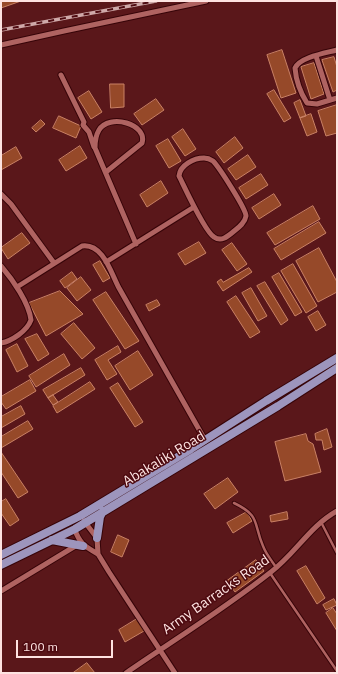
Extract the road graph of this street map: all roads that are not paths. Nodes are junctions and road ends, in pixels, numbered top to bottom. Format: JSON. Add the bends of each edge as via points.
{"nodes":[{"id":1,"x":206,"y":1,"type":"edge"},
{"id":2,"x":1,"y":45,"type":"edge"},
{"id":3,"x":337,"y":52,"type":"edge"},
{"id":4,"x":316,"y":56,"type":"junction"},
{"id":5,"x":61,"y":75,"type":"dead end"},
{"id":6,"x":337,"y":98,"type":"edge"},
{"id":7,"x":330,"y":100,"type":"junction"},
{"id":8,"x":95,"y":148,"type":"junction"},
{"id":9,"x":106,"y":172,"type":"junction"},
{"id":10,"x":1,"y":194,"type":"edge"},
{"id":11,"x":194,"y":207,"type":"junction"},
{"id":12,"x":136,"y":244,"type":"junction"},
{"id":13,"x":106,"y":262,"type":"junction"},
{"id":14,"x":54,"y":264,"type":"junction"},
{"id":15,"x":1,"y":266,"type":"edge"},
{"id":16,"x":17,"y":287,"type":"junction"},
{"id":17,"x":1,"y":343,"type":"edge"},
{"id":18,"x":337,"y":358,"type":"edge"},
{"id":19,"x":337,"y":368,"type":"edge"},
{"id":20,"x":205,"y":440,"type":"junction"},
{"id":21,"x":234,"y":503,"type":"dead end"},
{"id":22,"x":103,"y":511,"type":"junction"},
{"id":23,"x":337,"y":511,"type":"edge"},
{"id":24,"x":83,"y":519,"type":"junction"},
{"id":25,"x":71,"y":521,"type":"junction"},
{"id":26,"x":321,"y":521,"type":"junction"},
{"id":27,"x":75,"y":529,"type":"junction"},
{"id":28,"x":97,"y":538,"type":"junction"},
{"id":29,"x":51,"y":540,"type":"junction"},
{"id":30,"x":81,"y":545,"type":"junction"},
{"id":31,"x":337,"y":553,"type":"edge"},
{"id":32,"x":98,"y":554,"type":"junction"},
{"id":33,"x":1,"y":555,"type":"edge"},
{"id":34,"x":1,"y":565,"type":"edge"},
{"id":35,"x":277,"y":568,"type":"junction"},
{"id":36,"x":270,"y":573,"type":"junction"},
{"id":37,"x":1,"y":591,"type":"edge"},
{"id":38,"x":160,"y":649,"type":"junction"},
{"id":39,"x":337,"y":671,"type":"edge"},
{"id":40,"x":126,"y":673,"type":"edge"},
{"id":41,"x":175,"y":673,"type":"edge"}],
"edges":[{"from":1,"to":2,"type":"street"},
{"from":3,"to":4,"type":"street"},
{"from":4,"to":7,"type":"street"},
{"from":4,"to":7,"type":"street","via":[[297,64],[295,68],[301,93],[307,103],[317,104]]},
{"from":5,"to":8,"type":"street"},
{"from":6,"to":7,"type":"street"},
{"from":8,"to":9,"type":"street"},
{"from":8,"to":9,"type":"street","via":[[98,132],[107,122],[122,122],[134,126],[141,132],[142,143]]},
{"from":9,"to":12,"type":"street"},
{"from":10,"to":14,"type":"street","via":[[36,236]]},
{"from":11,"to":11,"type":"street","via":[[211,235],[219,239],[232,233],[246,216],[244,208],[212,161],[204,158],[196,159],[184,166],[179,174]]},
{"from":11,"to":12,"type":"street"},
{"from":12,"to":13,"type":"street"},
{"from":13,"to":14,"type":"street","via":[[96,248],[87,245]]},
{"from":13,"to":20,"type":"street"},
{"from":14,"to":16,"type":"street"},
{"from":15,"to":16,"type":"street"},
{"from":16,"to":17,"type":"street","via":[[31,320],[17,336]]},
{"from":18,"to":20,"type":"main road","name":"Abakaliki Road"},
{"from":19,"to":22,"type":"main road","name":"Abakaliki Road"},
{"from":20,"to":24,"type":"main road","name":"Abakaliki Road"},
{"from":21,"to":35,"type":"lane","via":[[252,514],[263,547]]},
{"from":22,"to":24,"type":"main road","name":"Abakaliki Road"},
{"from":22,"to":28,"type":"main road"},
{"from":23,"to":26,"type":"street","name":"Army Barracks Road"},
{"from":24,"to":25,"type":"main road","name":"Abakaliki Road"},
{"from":24,"to":27,"type":"main road","name":"Abakaliki Road"},
{"from":24,"to":28,"type":"street"},
{"from":25,"to":27,"type":"street"},
{"from":25,"to":33,"type":"main road","name":"Abakaliki Road"},
{"from":26,"to":31,"type":"lane"},
{"from":26,"to":35,"type":"street","name":"Army Barracks Road"},
{"from":27,"to":29,"type":"main road","name":"Abakaliki Road"},
{"from":27,"to":30,"type":"street"},
{"from":28,"to":32,"type":"street","name":"Army Barracks Road"},
{"from":29,"to":30,"type":"main road"},
{"from":29,"to":34,"type":"main road","name":"Abakaliki Road"},
{"from":30,"to":32,"type":"street"},
{"from":30,"to":37,"type":"street"},
{"from":32,"to":38,"type":"street","name":"Army Barracks Road"},
{"from":35,"to":36,"type":"street","name":"Army Barracks Road"},
{"from":36,"to":38,"type":"street","name":"Army Barracks Road"},
{"from":36,"to":39,"type":"lane"},
{"from":38,"to":40,"type":"street","name":"Army Barracks Road"},
{"from":38,"to":41,"type":"street","name":"Army Barracks Road"}]}
